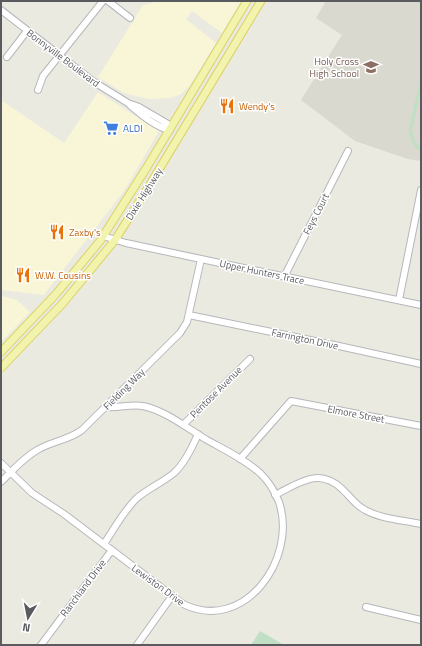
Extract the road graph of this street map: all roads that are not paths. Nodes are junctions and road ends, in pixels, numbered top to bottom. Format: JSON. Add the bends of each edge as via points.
{"nodes":[{"id":1,"x":103,"y":1,"type":"edge"},
{"id":2,"x":108,"y":1,"type":"edge"},
{"id":3,"x":247,"y":1,"type":"edge"},
{"id":4,"x":261,"y":1,"type":"edge"},
{"id":5,"x":1,"y":10,"type":"edge"},
{"id":6,"x":130,"y":18,"type":"dead end"},
{"id":7,"x":27,"y":31,"type":"junction"},
{"id":8,"x":59,"y":56,"type":"junction"},
{"id":9,"x":7,"y":57,"type":"dead end"},
{"id":10,"x":38,"y":90,"type":"dead end"},
{"id":11,"x":170,"y":130,"type":"junction"},
{"id":12,"x":348,"y":151,"type":"dead end"},
{"id":13,"x":168,"y":155,"type":"junction"},
{"id":14,"x":421,"y":190,"type":"edge"},
{"id":15,"x":103,"y":236,"type":"junction"},
{"id":16,"x":115,"y":240,"type":"junction"},
{"id":17,"x":201,"y":260,"type":"junction"},
{"id":18,"x":284,"y":277,"type":"junction"},
{"id":19,"x":399,"y":300,"type":"junction"},
{"id":20,"x":421,"y":305,"type":"edge"},
{"id":21,"x":189,"y":315,"type":"junction"},
{"id":22,"x":1,"y":352,"type":"edge"},
{"id":23,"x":250,"y":359,"type":"dead end"},
{"id":24,"x":421,"y":364,"type":"edge"},
{"id":25,"x":1,"y":368,"type":"edge"},
{"id":26,"x":107,"y":407,"type":"junction"},
{"id":27,"x":183,"y":425,"type":"junction"},
{"id":28,"x":421,"y":426,"type":"edge"},
{"id":29,"x":198,"y":434,"type":"junction"},
{"id":30,"x":240,"y":459,"type":"junction"},
{"id":31,"x":1,"y":463,"type":"edge"},
{"id":32,"x":11,"y":473,"type":"junction"},
{"id":33,"x":1,"y":482,"type":"edge"},
{"id":34,"x":276,"y":495,"type":"junction"},
{"id":35,"x":421,"y":524,"type":"edge"},
{"id":36,"x":104,"y":544,"type":"junction"},
{"id":37,"x":112,"y":550,"type":"junction"},
{"id":38,"x":172,"y":596,"type":"junction"},
{"id":39,"x":366,"y":606,"type":"dead end"},
{"id":40,"x":421,"y":620,"type":"edge"},
{"id":41,"x":41,"y":645,"type":"edge"},
{"id":42,"x":137,"y":645,"type":"edge"}],
"edges":[{"from":1,"to":8,"type":"street"},
{"from":2,"to":6,"type":"street"},
{"from":3,"to":11,"type":"main road","name":"Dixie Highway"},
{"from":4,"to":13,"type":"main road","name":"Dixie Highway"},
{"from":5,"to":7,"type":"street","name":"Bonnyville Boulevard"},
{"from":7,"to":8,"type":"street","name":"Bonnyville Boulevard"},
{"from":7,"to":9,"type":"street"},
{"from":8,"to":10,"type":"street","via":[[43,76]]},
{"from":8,"to":11,"type":"street","name":"Bonnyville Boulevard","via":[[94,82],[128,102],[137,111],[164,129]]},
{"from":11,"to":13,"type":"main road","via":[[174,139]]},
{"from":11,"to":15,"type":"main road","name":"Dixie Highway"},
{"from":12,"to":18,"type":"street","name":"Feys Court"},
{"from":13,"to":16,"type":"main road","name":"Dixie Highway"},
{"from":14,"to":19,"type":"street"},
{"from":15,"to":16,"type":"street","name":"Upper Hunters Trace"},
{"from":15,"to":22,"type":"main road","name":"Dixie Highway","via":[[56,294]]},
{"from":16,"to":17,"type":"street","name":"Upper Hunters Trace"},
{"from":16,"to":25,"type":"main road","name":"Dixie Highway","via":[[63,303]]},
{"from":17,"to":18,"type":"street","name":"Upper Hunters Trace"},
{"from":17,"to":21,"type":"street","name":"Fielding Way"},
{"from":18,"to":19,"type":"street","name":"Upper Hunters Trace"},
{"from":19,"to":20,"type":"street","name":"Upper Hunters Trace"},
{"from":21,"to":24,"type":"street","name":"Farrington Drive"},
{"from":21,"to":26,"type":"street","name":"Fielding Way","via":[[180,333]]},
{"from":23,"to":27,"type":"street","name":"Pentose Avenue"},
{"from":26,"to":27,"type":"street","name":"Lewiston Drive","via":[[142,406]]},
{"from":26,"to":32,"type":"street","name":"Fielding Way","via":[[76,434],[38,449]]},
{"from":27,"to":29,"type":"street","name":"Lewiston Drive"},
{"from":28,"to":30,"type":"street","name":"Elmore Street","via":[[291,401]]},
{"from":29,"to":30,"type":"street","name":"Lewiston Drive"},
{"from":29,"to":36,"type":"street","name":"Ranchland Drive","via":[[181,465],[170,476],[137,498]]},
{"from":30,"to":34,"type":"street","name":"Lewiston Drive","via":[[262,475]]},
{"from":31,"to":32,"type":"street","name":"Lewiston Drive"},
{"from":32,"to":33,"type":"street","name":"Fielding Way"},
{"from":32,"to":36,"type":"street","name":"Lewiston Drive","via":[[32,493]]},
{"from":34,"to":35,"type":"street","via":[[307,480],[322,478],[336,483],[364,509]]},
{"from":34,"to":38,"type":"street","name":"Lewiston Drive","via":[[282,516],[283,535],[274,567],[260,588],[241,602],[214,611],[190,608]]},
{"from":36,"to":37,"type":"street","name":"Lewiston Drive"},
{"from":37,"to":38,"type":"street","name":"Lewiston Drive"},
{"from":37,"to":41,"type":"street","name":"Ranchland Drive"},
{"from":38,"to":42,"type":"street"},
{"from":39,"to":40,"type":"street"}]}
